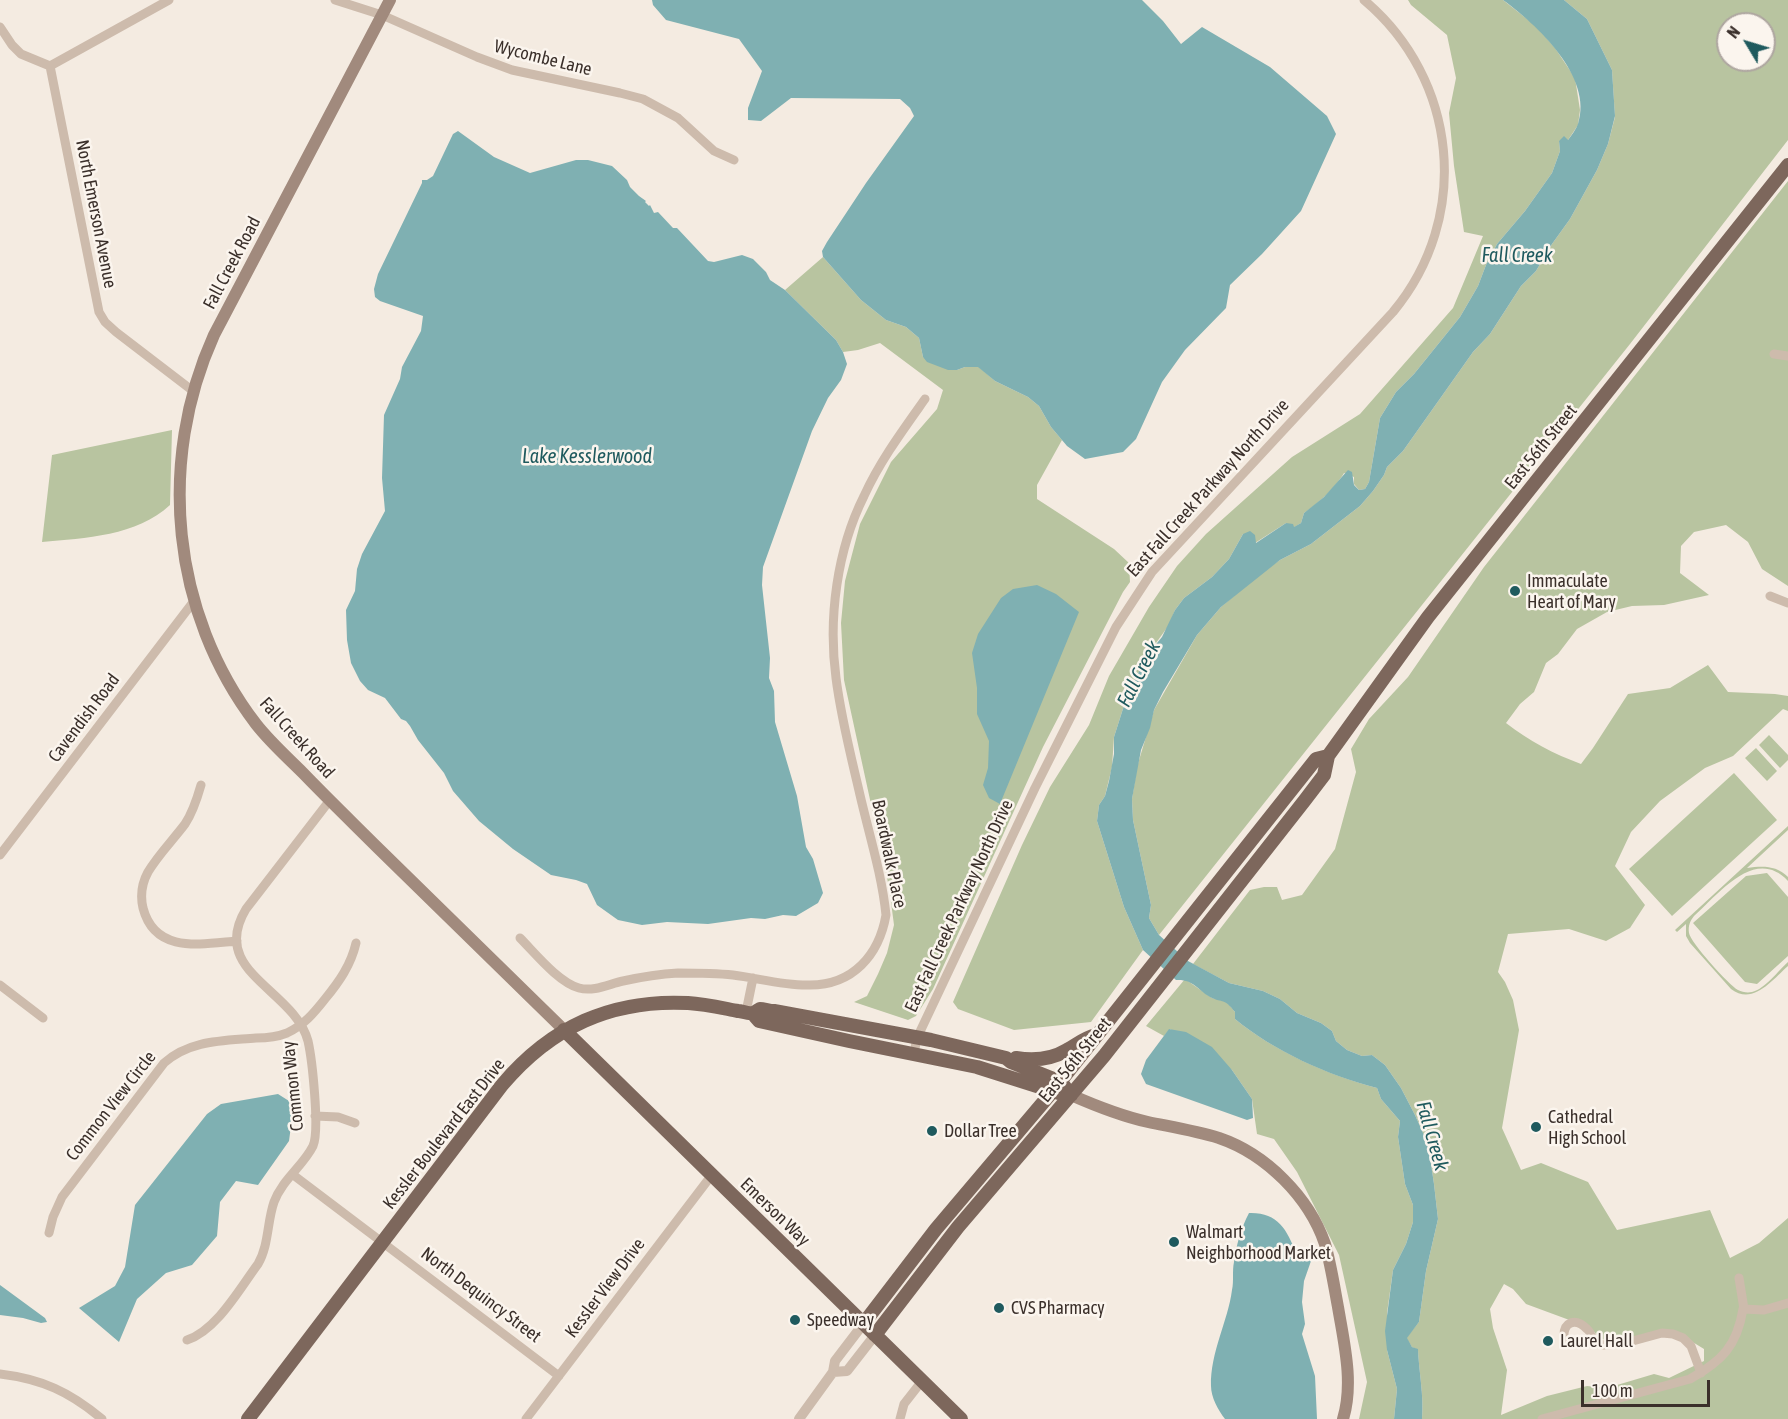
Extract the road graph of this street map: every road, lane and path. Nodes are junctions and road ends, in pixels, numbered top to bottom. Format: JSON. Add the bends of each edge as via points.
{"nodes":[{"id":1,"x":169,"y":0,"type":"edge"},
{"id":2,"x":335,"y":0,"type":"edge"},
{"id":3,"x":390,"y":0,"type":"edge"},
{"id":4,"x":1364,"y":0,"type":"edge"},
{"id":5,"x":382,"y":15,"type":"junction"},
{"id":6,"x":0,"y":27,"type":"edge"},
{"id":7,"x":50,"y":66,"type":"junction"},
{"id":8,"x":734,"y":160,"type":"dead end"},
{"id":9,"x":1788,"y":165,"type":"edge"},
{"id":10,"x":1774,"y":354,"type":"dead end"},
{"id":11,"x":1788,"y":356,"type":"edge"},
{"id":12,"x":193,"y":391,"type":"junction"},
{"id":13,"x":925,"y":399,"type":"dead end"},
{"id":14,"x":1770,"y":596,"type":"dead end"},
{"id":15,"x":194,"y":601,"type":"junction"},
{"id":16,"x":1788,"y":603,"type":"edge"},
{"id":17,"x":1328,"y":756,"type":"junction"},
{"id":18,"x":201,"y":785,"type":"dead end"},
{"id":19,"x":330,"y":800,"type":"junction"},
{"id":20,"x":0,"y":855,"type":"edge"},
{"id":21,"x":520,"y":938,"type":"dead end"},
{"id":22,"x":237,"y":941,"type":"junction"},
{"id":23,"x":356,"y":943,"type":"dead end"},
{"id":24,"x":753,"y":978,"type":"junction"},
{"id":25,"x":0,"y":985,"type":"edge"},
{"id":26,"x":749,"y":1013,"type":"junction"},
{"id":27,"x":43,"y":1018,"type":"dead end"},
{"id":28,"x":302,"y":1025,"type":"junction"},
{"id":29,"x":564,"y":1030,"type":"junction"},
{"id":30,"x":1098,"y":1035,"type":"junction"},
{"id":31,"x":917,"y":1038,"type":"junction"},
{"id":32,"x":914,"y":1053,"type":"junction"},
{"id":33,"x":1006,"y":1058,"type":"junction"},
{"id":34,"x":1057,"y":1087,"type":"junction"},
{"id":35,"x":1071,"y":1095,"type":"junction"},
{"id":36,"x":315,"y":1116,"type":"junction"},
{"id":37,"x":355,"y":1123,"type":"dead end"},
{"id":38,"x":292,"y":1173,"type":"junction"},
{"id":39,"x":711,"y":1176,"type":"junction"},
{"id":40,"x":50,"y":1233,"type":"dead end"},
{"id":41,"x":384,"y":1241,"type":"junction"},
{"id":42,"x":1739,"y":1278,"type":"dead end"},
{"id":43,"x":1788,"y":1303,"type":"edge"},
{"id":44,"x":1744,"y":1309,"type":"junction"},
{"id":45,"x":864,"y":1323,"type":"junction"},
{"id":46,"x":875,"y":1335,"type":"junction"},
{"id":47,"x":187,"y":1340,"type":"dead end"},
{"id":48,"x":1594,"y":1343,"type":"dead end"},
{"id":49,"x":833,"y":1372,"type":"junction"},
{"id":50,"x":1701,"y":1373,"type":"junction"},
{"id":51,"x":0,"y":1374,"type":"edge"},
{"id":52,"x":559,"y":1376,"type":"junction"},
{"id":53,"x":922,"y":1381,"type":"junction"},
{"id":54,"x":102,"y":1419,"type":"edge"},
{"id":55,"x":249,"y":1419,"type":"edge"},
{"id":56,"x":526,"y":1419,"type":"edge"},
{"id":57,"x":799,"y":1419,"type":"edge"},
{"id":58,"x":900,"y":1419,"type":"edge"},
{"id":59,"x":961,"y":1419,"type":"edge"},
{"id":60,"x":1342,"y":1419,"type":"edge"},
{"id":61,"x":1542,"y":1419,"type":"edge"}],
"edges":[{"from":1,"to":7,"type":"street"},
{"from":2,"to":5,"type":"street","name":"Wycombe Lane"},
{"from":3,"to":5,"type":"main road","name":"Fall Creek Road"},
{"from":4,"to":31,"type":"street","name":"East Fall Creek Parkway North Drive","via":[[1408,48],[1437,114],[1445,180],[1428,256],[1394,312],[1140,589],[1116,627],[1035,788]]},
{"from":5,"to":8,"type":"street","name":"Wycombe Lane","via":[[512,70],[647,101],[685,123],[714,151]]},
{"from":5,"to":12,"type":"main road","name":"Fall Creek Road","via":[[214,334]]},
{"from":6,"to":7,"type":"street","via":[[21,54]]},
{"from":7,"to":12,"type":"street","name":"North Emerson Avenue","via":[[99,312],[116,332]]},
{"from":9,"to":17,"type":"main road","name":"East 56th Street","via":[[1428,617]]},
{"from":10,"to":11,"type":"street"},
{"from":12,"to":15,"type":"main road","name":"Fall Creek Road","via":[[182,441],[179,492],[183,553]]},
{"from":13,"to":24,"type":"street","name":"Boardwalk Place","via":[[863,497],[845,551],[833,625],[843,721],[885,906],[881,937],[862,965],[830,982],[802,985]]},
{"from":14,"to":16,"type":"street"},
{"from":15,"to":19,"type":"main road","name":"Fall Creek Road","via":[[211,646],[244,708]]},
{"from":15,"to":20,"type":"street","name":"Cavendish Road"},
{"from":17,"to":30,"type":"main road","name":"East 56th Street","via":[[1316,759]]},
{"from":17,"to":35,"type":"main road","name":"East 56th Street","via":[[1324,775]]},
{"from":18,"to":22,"type":"street","via":[[185,823],[147,874],[142,906],[153,927],[172,941]]},
{"from":19,"to":22,"type":"street","via":[[246,909]]},
{"from":19,"to":29,"type":"main road","name":"Fall Creek Road"},
{"from":21,"to":24,"type":"street","name":"Boardwalk Place","via":[[563,980],[581,988],[668,974]]},
{"from":22,"to":28,"type":"street","name":"Common Way","via":[[247,969]]},
{"from":23,"to":28,"type":"street","via":[[347,969]]},
{"from":24,"to":26,"type":"street"},
{"from":25,"to":27,"type":"street"},
{"from":26,"to":29,"type":"main road","name":"Kessler Boulevard East Drive","via":[[704,1004],[661,1004],[608,1011]]},
{"from":26,"to":31,"type":"main road","name":"Kessler Boulevard East Drive","via":[[761,1009]]},
{"from":26,"to":32,"type":"main road","name":"Kessler Boulevard East Drive","via":[[759,1021]]},
{"from":28,"to":36,"type":"street","name":"Common Way","via":[[310,1054]]},
{"from":28,"to":40,"type":"street","name":"Common View Circle","via":[[274,1037],[195,1044],[170,1057],[62,1197]]},
{"from":29,"to":39,"type":"main road","name":"Emerson Way"},
{"from":29,"to":41,"type":"main road","name":"Kessler Boulevard East Drive","via":[[533,1052],[507,1079]]},
{"from":30,"to":33,"type":"main road","via":[[1085,1037],[1048,1058]]},
{"from":30,"to":34,"type":"main road","name":"East 56th Street"},
{"from":31,"to":32,"type":"street","name":"East Fall Creek Parkway North Drive"},
{"from":31,"to":33,"type":"main road","name":"Kessler Boulevard East Drive"},
{"from":32,"to":34,"type":"main road","name":"Kessler Boulevard East Drive"},
{"from":33,"to":34,"type":"main road","name":"Kessler Boulevard East Drive"},
{"from":34,"to":35,"type":"main road","name":"Kessler Boulevard East Drive"},
{"from":34,"to":45,"type":"main road","name":"East 56th Street","via":[[936,1229]]},
{"from":35,"to":46,"type":"main road","name":"East 56th Street","via":[[948,1239]]},
{"from":35,"to":60,"type":"main road","via":[[1124,1116],[1228,1142],[1256,1157],[1288,1184],[1313,1220],[1331,1267],[1347,1374],[1348,1394]]},
{"from":36,"to":37,"type":"street"},
{"from":36,"to":38,"type":"street","name":"Common Way","via":[[314,1144]]},
{"from":38,"to":41,"type":"street","name":"North Dequincy Street"},
{"from":38,"to":47,"type":"street","name":"Common Way","via":[[274,1202],[264,1253],[258,1264],[215,1322]]},
{"from":39,"to":45,"type":"main road","name":"Emerson Way"},
{"from":39,"to":52,"type":"street","name":"Kessler View Drive"},
{"from":41,"to":52,"type":"street","name":"North Dequincy Street"},
{"from":41,"to":55,"type":"main road","name":"Kessler Boulevard East Drive"},
{"from":42,"to":44,"type":"street"},
{"from":43,"to":44,"type":"street","via":[[1764,1310]]},
{"from":44,"to":50,"type":"street","via":[[1727,1352]]},
{"from":45,"to":46,"type":"main road","name":"Emerson Way"},
{"from":45,"to":49,"type":"street","name":"East 56th Street","via":[[835,1360]]},
{"from":46,"to":49,"type":"street","name":"East 56th Street","via":[[846,1371]]},
{"from":46,"to":53,"type":"main road","name":"Emerson Way"},
{"from":48,"to":50,"type":"street","via":[[1618,1344],[1673,1334],[1691,1346]]},
{"from":49,"to":57,"type":"street","name":"East 56th Street"},
{"from":50,"to":61,"type":"street","via":[[1671,1385]]},
{"from":51,"to":54,"type":"street","via":[[31,1378],[52,1386]]},
{"from":52,"to":56,"type":"street","name":"Kessler View Drive"},
{"from":53,"to":58,"type":"street","via":[[904,1404]]},
{"from":53,"to":59,"type":"main road","name":"Emerson Way"}]}
